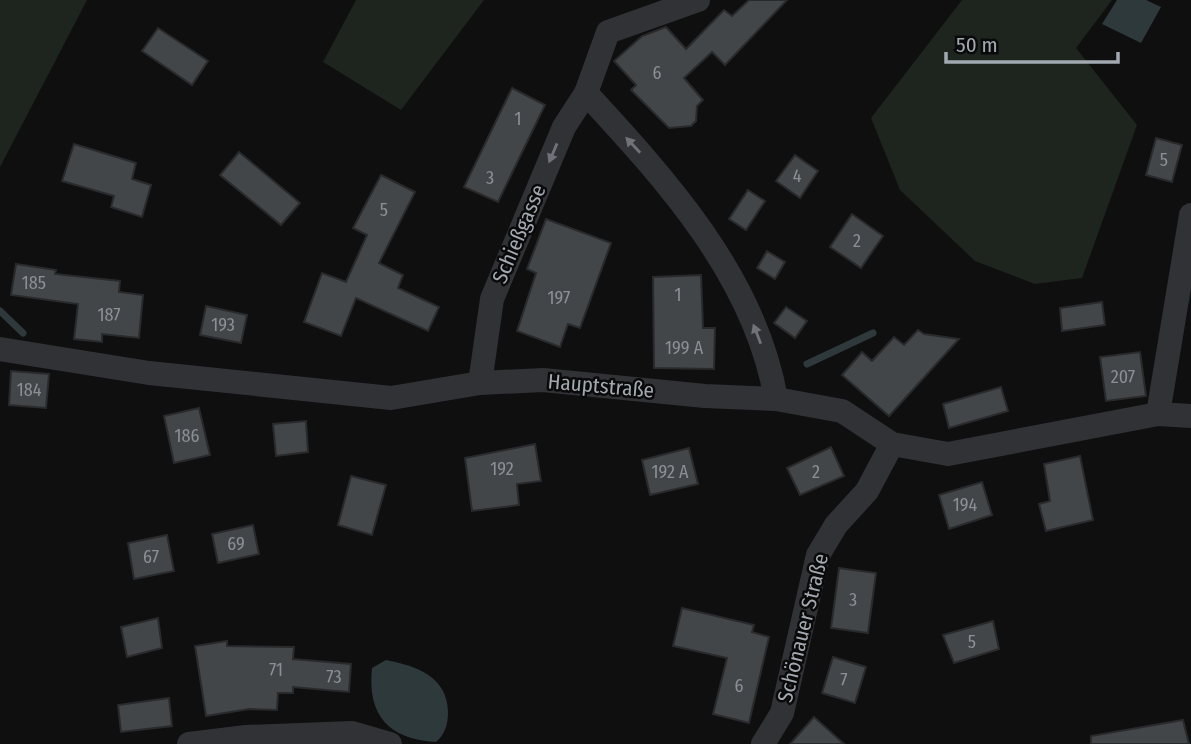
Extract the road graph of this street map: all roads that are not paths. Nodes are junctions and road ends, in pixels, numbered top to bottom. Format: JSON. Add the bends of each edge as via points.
{"nodes":[{"id":1,"x":698,"y":0,"type":"edge"},
{"id":2,"x":586,"y":93,"type":"junction"},
{"id":3,"x":1191,"y":215,"type":"edge"},
{"id":4,"x":0,"y":349,"type":"edge"},
{"id":5,"x":480,"y":383,"type":"junction"},
{"id":6,"x":776,"y":399,"type":"junction"},
{"id":7,"x":1158,"y":414,"type":"junction"},
{"id":8,"x":1191,"y":416,"type":"edge"},
{"id":9,"x":892,"y":444,"type":"junction"},
{"id":10,"x":189,"y":744,"type":"edge"},
{"id":11,"x":390,"y":744,"type":"edge"},
{"id":12,"x":762,"y":744,"type":"edge"}],
"edges":[{"from":1,"to":2,"type":"street","name":"Schießgasse","via":[[608,32]]},
{"from":2,"to":5,"type":"street","name":"Schießgasse","one_way":true,"via":[[564,127],[492,299]]},
{"from":6,"to":2,"type":"street","one_way":true,"via":[[771,369],[747,307],[711,244],[652,164]]},
{"from":3,"to":7,"type":"street"},
{"from":4,"to":5,"type":"street","name":"Hauptstraße","via":[[149,373],[391,398]]},
{"from":5,"to":6,"type":"street","name":"Hauptstraße","via":[[543,380]]},
{"from":6,"to":9,"type":"street","name":"Hauptstraße","via":[[842,411]]},
{"from":7,"to":8,"type":"street","name":"Hauptstraße"},
{"from":7,"to":9,"type":"street","name":"Hauptstraße","via":[[948,454]]},
{"from":9,"to":12,"type":"street","name":"Schönauer Straße","via":[[867,491],[836,525],[818,555],[782,713]]},
{"from":10,"to":11,"type":"street","via":[[352,733]]}]}
